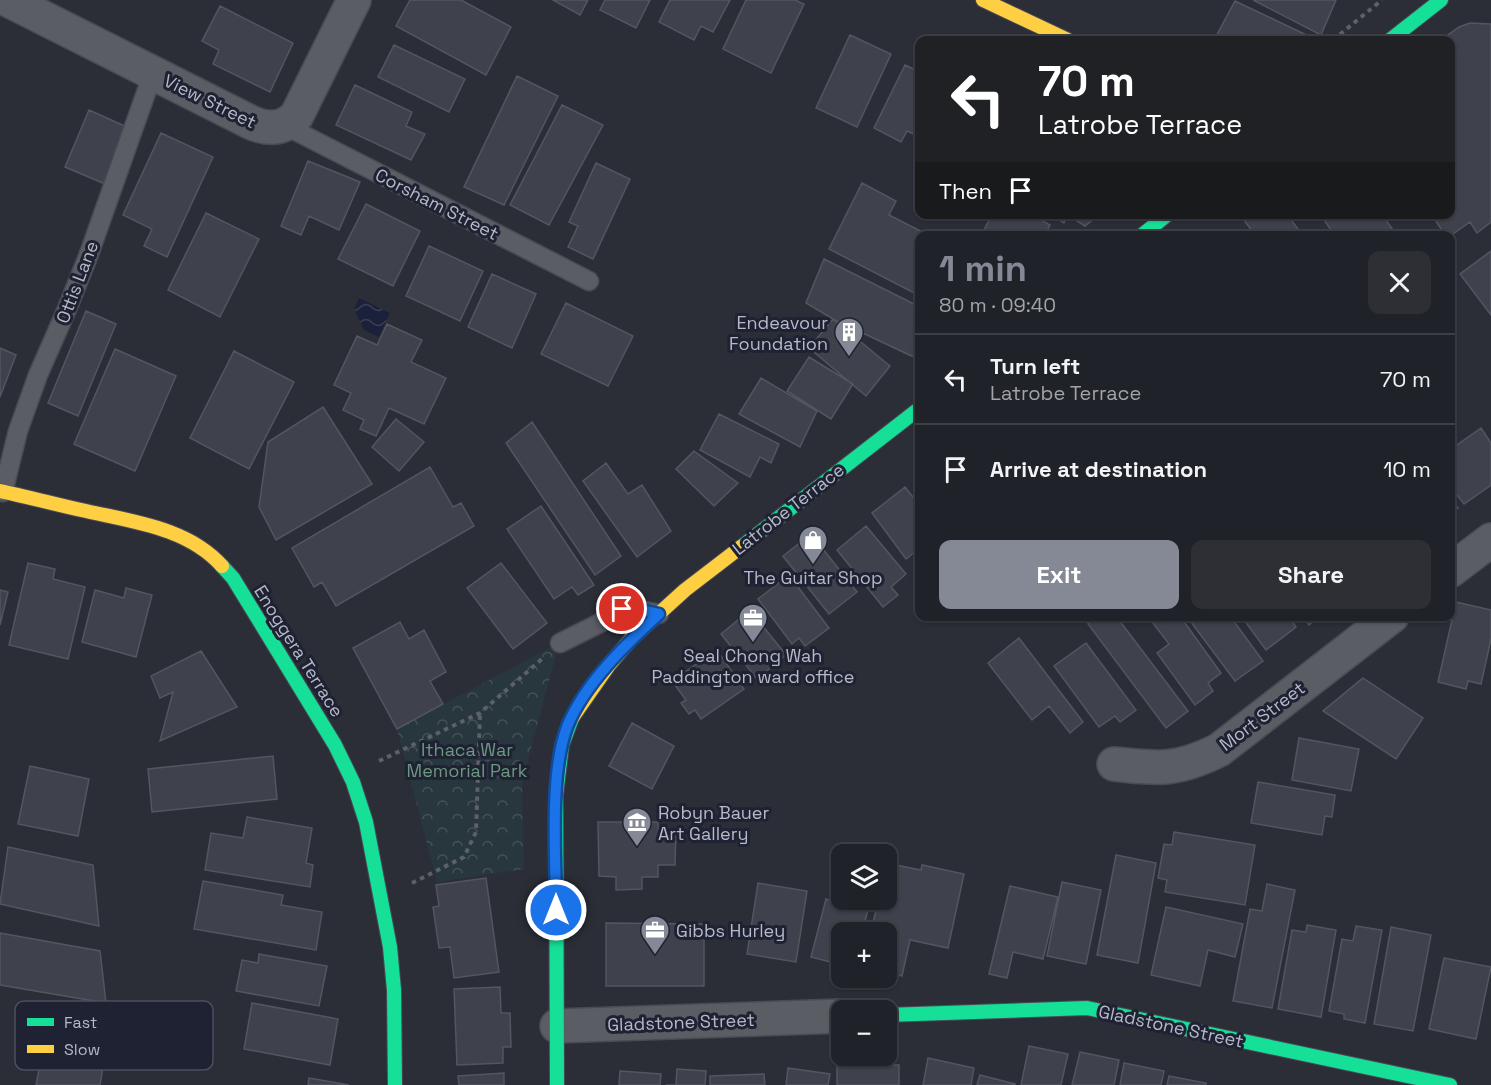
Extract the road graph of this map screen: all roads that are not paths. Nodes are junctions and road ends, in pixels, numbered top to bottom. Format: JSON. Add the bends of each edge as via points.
{"nodes":[{"id":1,"x":8,"y":0,"type":"edge"},
{"id":2,"x":354,"y":0,"type":"edge"},
{"id":3,"x":983,"y":0,"type":"edge"},
{"id":4,"x":1441,"y":0,"type":"edge"},
{"id":5,"x":1060,"y":36,"type":"edge"},
{"id":6,"x":1395,"y":36,"type":"edge"},
{"id":7,"x":153,"y":73,"type":"junction"},
{"id":8,"x":286,"y":126,"type":"junction"},
{"id":9,"x":1162,"y":219,"type":"edge"},
{"id":10,"x":1147,"y":231,"type":"edge"},
{"id":11,"x":589,"y":281,"type":"dead end"},
{"id":12,"x":915,"y":412,"type":"edge"},
{"id":13,"x":2,"y":492,"type":"edge"},
{"id":14,"x":1491,"y":540,"type":"edge"},
{"id":15,"x":1455,"y":568,"type":"edge"},
{"id":16,"x":659,"y":614,"type":"junction"},
{"id":17,"x":1386,"y":621,"type":"edge"},
{"id":18,"x":560,"y":643,"type":"road end"},
{"id":19,"x":1114,"y":764,"type":"dead end"},
{"id":20,"x":394,"y":990,"type":"junction"},
{"id":21,"x":897,"y":1015,"type":"edge"},
{"id":22,"x":831,"y":1016,"type":"edge"},
{"id":23,"x":556,"y":1026,"type":"junction"},
{"id":24,"x":409,"y":1074,"type":"dead end"},
{"id":25,"x":395,"y":1085,"type":"edge"},
{"id":26,"x":557,"y":1085,"type":"edge"},
{"id":27,"x":1450,"y":1085,"type":"edge"}],
"edges":[{"from":1,"to":7,"type":"street","name":"View Street"},
{"from":2,"to":8,"type":"street","via":[[300,109]]},
{"from":3,"to":5,"type":"main road"},
{"from":4,"to":6,"type":"main road"},
{"from":7,"to":8,"type":"street","name":"View Street","via":[[259,126]]},
{"from":7,"to":13,"type":"lane","name":"Ottis Lane","via":[[68,309],[38,375]]},
{"from":8,"to":11,"type":"lane","name":"Corsham Street"},
{"from":9,"to":10,"type":"main road"},
{"from":12,"to":16,"type":"main road","name":"Latrobe Terrace"},
{"from":13,"to":20,"type":"main road","name":"Enoggera Terrace","via":[[168,530],[205,549],[233,578],[330,736],[353,782],[382,898]]},
{"from":14,"to":15,"type":"street"},
{"from":16,"to":18,"type":"lane","via":[[622,609]]},
{"from":16,"to":23,"type":"main road","name":"Latrobe Terrace","via":[[631,639],[585,695],[562,745],[556,795]]},
{"from":17,"to":19,"type":"street","name":"Mort Street","via":[[1219,750],[1188,764],[1164,769]]},
{"from":20,"to":24,"type":"main road","name":"Enoggera Terrace"},
{"from":20,"to":25,"type":"main road","name":"Enoggera Terrace"},
{"from":21,"to":27,"type":"main road","name":"Gladstone Street","via":[[1087,1008]]},
{"from":22,"to":23,"type":"street","name":"Gladstone Street"},
{"from":23,"to":26,"type":"main road","name":"Latrobe Terrace"}]}
